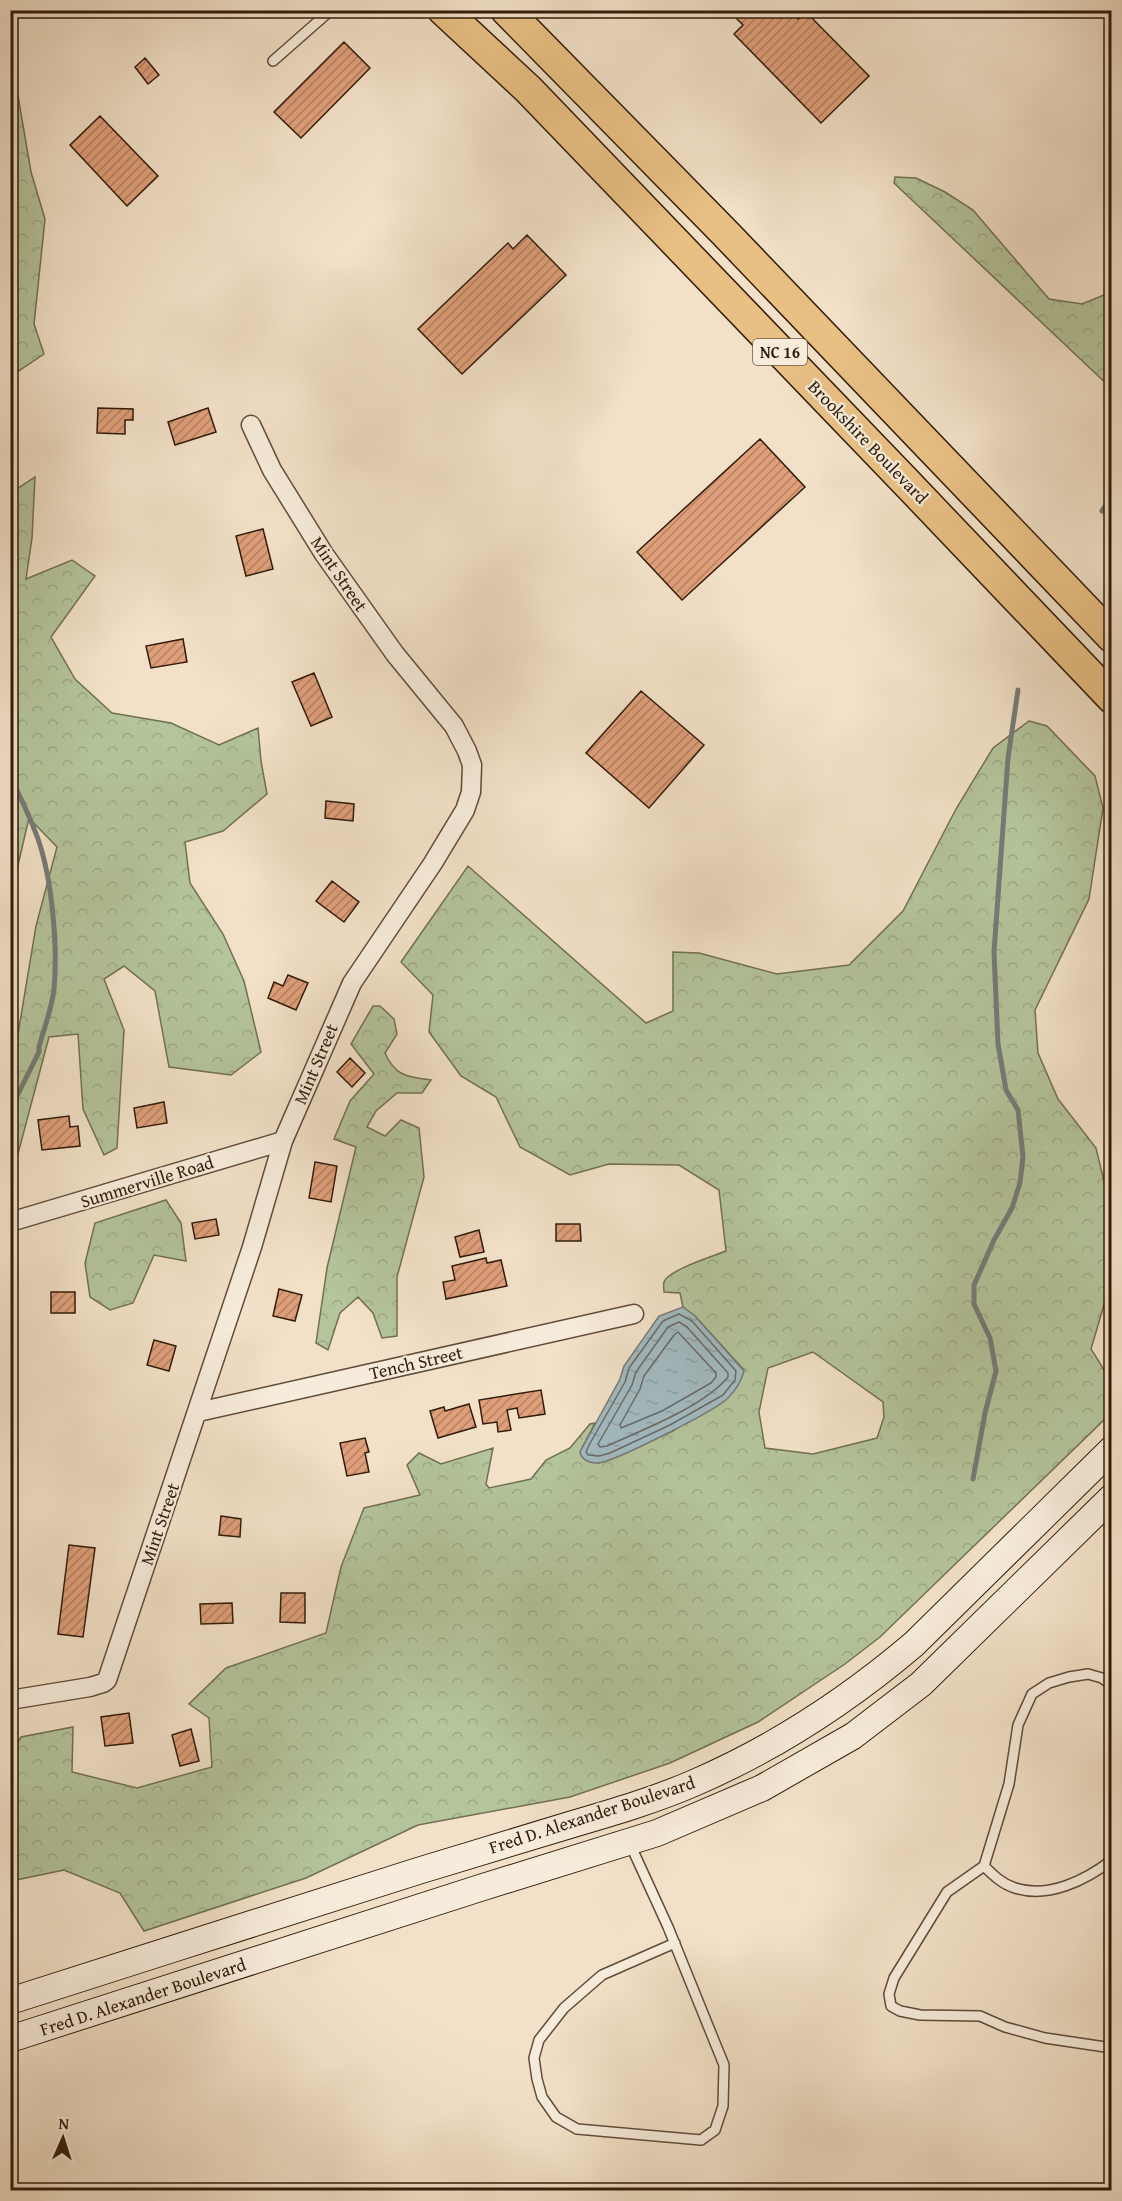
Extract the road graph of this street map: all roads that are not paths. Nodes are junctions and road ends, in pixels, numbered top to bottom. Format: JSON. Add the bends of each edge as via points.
{"nodes":[{"id":1,"x":331,"y":10,"type":"edge"},
{"id":2,"x":443,"y":10,"type":"edge"},
{"id":3,"x":506,"y":10,"type":"edge"},
{"id":4,"x":273,"y":61,"type":"dead end"},
{"id":5,"x":251,"y":425,"type":"dead end"},
{"id":6,"x":1112,"y":637,"type":"edge"},
{"id":7,"x":1088,"y":673,"type":"junction"},
{"id":8,"x":1112,"y":691,"type":"edge"},
{"id":9,"x":1112,"y":698,"type":"edge"},
{"id":10,"x":282,"y":1141,"type":"junction"},
{"id":11,"x":10,"y":1222,"type":"edge"},
{"id":12,"x":634,"y":1314,"type":"dead end"},
{"id":13,"x":198,"y":1412,"type":"junction"},
{"id":14,"x":1112,"y":1449,"type":"edge"},
{"id":15,"x":1112,"y":1497,"type":"edge"},
{"id":16,"x":1112,"y":1685,"type":"edge"},
{"id":17,"x":10,"y":1700,"type":"edge"},
{"id":18,"x":629,"y":1842,"type":"junction"},
{"id":19,"x":457,"y":1859,"type":"junction"},
{"id":20,"x":1112,"y":1860,"type":"edge"},
{"id":21,"x":984,"y":1866,"type":"junction"},
{"id":22,"x":468,"y":1892,"type":"junction"},
{"id":23,"x":675,"y":1943,"type":"junction"},
{"id":24,"x":10,"y":2001,"type":"edge"},
{"id":25,"x":10,"y":2039,"type":"edge"},
{"id":26,"x":1112,"y":2048,"type":"edge"}],
"edges":[{"from":1,"to":4,"type":"lane"},
{"from":2,"to":7,"type":"highway","name":"Brookshire Boulevard","number":"NC 16","via":[[528,89]]},
{"from":3,"to":6,"type":"highway","number":"NC 16"},
{"from":5,"to":10,"type":"street","name":"Mint Street","via":[[272,470],[324,554],[395,654],[454,726],[468,750],[473,777],[465,810],[352,983]]},
{"from":7,"to":8,"type":"highway"},
{"from":7,"to":9,"type":"highway","name":"Brookshire Boulevard","number":"NC 16"},
{"from":10,"to":11,"type":"street","name":"Summerville Road"},
{"from":10,"to":13,"type":"street","name":"Mint Street"},
{"from":12,"to":13,"type":"street","name":"Tench Street"},
{"from":13,"to":17,"type":"street","name":"Mint Street","via":[[107,1680],[90,1687]]},
{"from":14,"to":19,"type":"main road","name":"Fred D. Alexander Boulevard","via":[[914,1644],[829,1711],[786,1738],[693,1784]]},
{"from":15,"to":18,"type":"main road","name":"Fred D. Alexander Boulevard","via":[[921,1684],[853,1736],[762,1788]]},
{"from":16,"to":21,"type":"lane","via":[[1088,1674],[1049,1683],[1032,1694],[1018,1725],[1009,1784]]},
{"from":18,"to":22,"type":"main road","name":"Fred D. Alexander Boulevard"},
{"from":18,"to":23,"type":"lane"},
{"from":19,"to":22,"type":"main road"},
{"from":19,"to":24,"type":"main road","name":"Fred D. Alexander Boulevard"},
{"from":20,"to":21,"type":"lane","via":[[1065,1888],[1035,1890],[1009,1886]]},
{"from":21,"to":26,"type":"lane","via":[[947,1892],[894,1977],[889,1994],[891,2006],[920,2015],[980,2016],[1045,2038]]},
{"from":22,"to":25,"type":"main road","name":"Fred D. Alexander Boulevard"},
{"from":23,"to":23,"type":"lane","via":[[724,2065],[723,2106],[716,2130],[701,2140],[577,2129],[555,2117],[542,2097],[537,2079],[534,2058],[539,2040],[564,2008],[602,1975]]}]}
